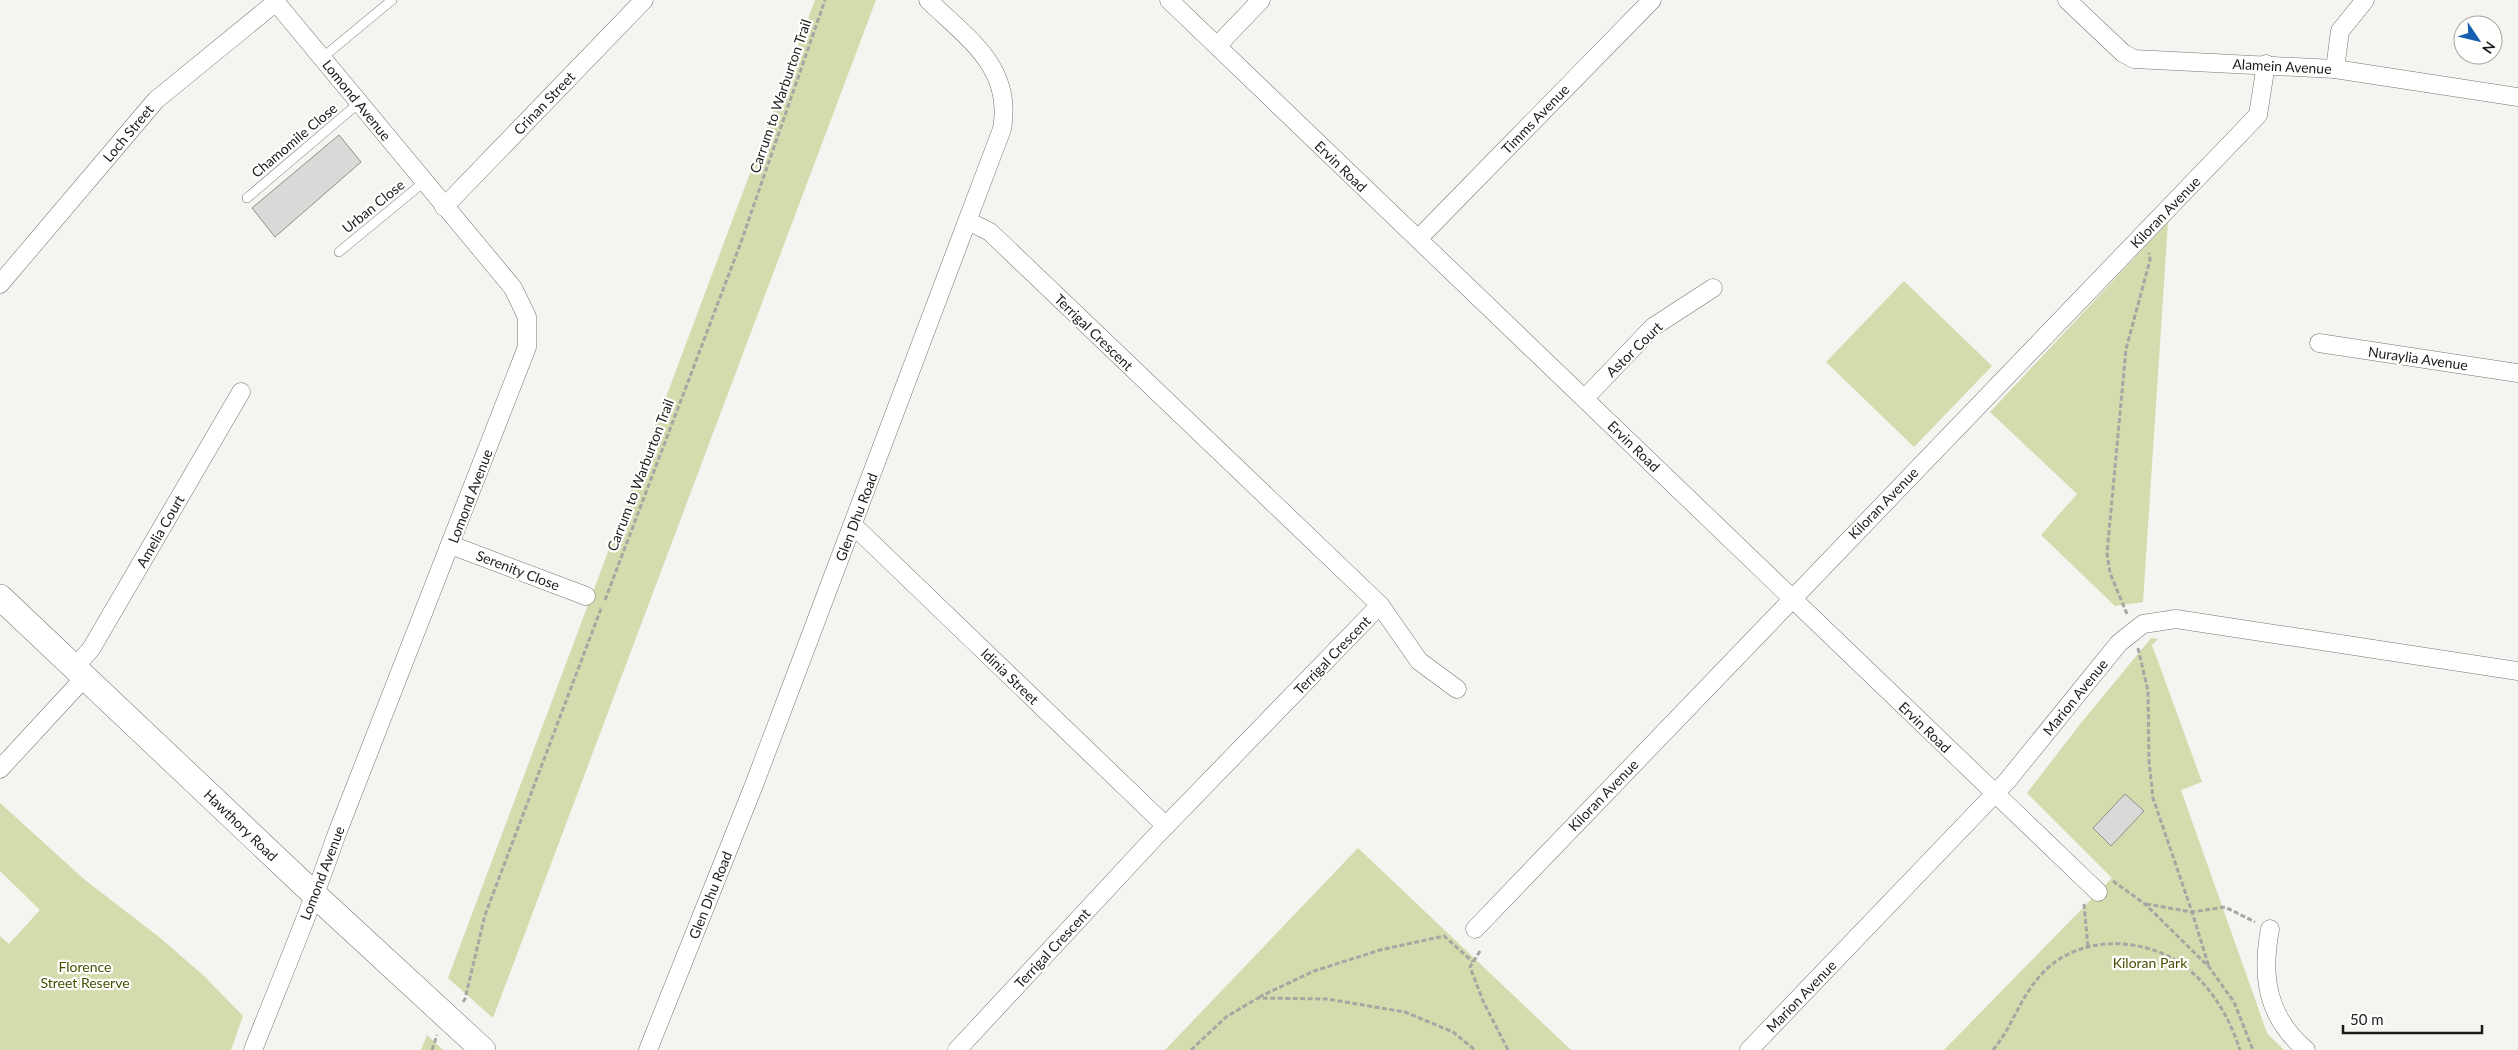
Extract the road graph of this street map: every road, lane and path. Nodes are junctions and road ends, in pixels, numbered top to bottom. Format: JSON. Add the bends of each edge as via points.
{"nodes":[{"id":1,"x":392,"y":0,"type":"edge"},
{"id":2,"x":644,"y":0,"type":"edge"},
{"id":3,"x":825,"y":0,"type":"edge"},
{"id":4,"x":928,"y":0,"type":"edge"},
{"id":5,"x":1169,"y":0,"type":"edge"},
{"id":6,"x":1261,"y":0,"type":"edge"},
{"id":7,"x":1652,"y":0,"type":"edge"},
{"id":8,"x":2067,"y":0,"type":"edge"},
{"id":9,"x":2365,"y":0,"type":"edge"},
{"id":10,"x":275,"y":1,"type":"edge"},
{"id":11,"x":1217,"y":46,"type":"junction"},
{"id":12,"x":322,"y":58,"type":"junction"},
{"id":13,"x":2266,"y":64,"type":"junction"},
{"id":14,"x":2335,"y":69,"type":"junction"},
{"id":15,"x":2518,"y":96,"type":"edge"},
{"id":16,"x":360,"y":102,"type":"junction"},
{"id":17,"x":424,"y":182,"type":"junction"},
{"id":18,"x":246,"y":198,"type":"dead end"},
{"id":19,"x":444,"y":207,"type":"junction"},
{"id":20,"x":968,"y":221,"type":"junction"},
{"id":21,"x":2140,"y":238,"type":"junction"},
{"id":22,"x":1418,"y":239,"type":"junction"},
{"id":23,"x":339,"y":252,"type":"dead end"},
{"id":24,"x":0,"y":284,"type":"edge"},
{"id":25,"x":1713,"y":288,"type":"dead end"},
{"id":26,"x":2319,"y":343,"type":"dead end"},
{"id":27,"x":2518,"y":373,"type":"edge"},
{"id":28,"x":241,"y":392,"type":"dead end"},
{"id":29,"x":1585,"y":398,"type":"junction"},
{"id":30,"x":853,"y":525,"type":"junction"},
{"id":31,"x":451,"y":545,"type":"junction"},
{"id":32,"x":586,"y":596,"type":"dead end"},
{"id":33,"x":0,"y":597,"type":"edge"},
{"id":34,"x":1791,"y":598,"type":"junction"},
{"id":35,"x":1380,"y":605,"type":"junction"},
{"id":36,"x":2133,"y":629,"type":"junction"},
{"id":37,"x":2518,"y":670,"type":"edge"},
{"id":38,"x":80,"y":672,"type":"junction"},
{"id":39,"x":1457,"y":689,"type":"dead end"},
{"id":40,"x":0,"y":769,"type":"edge"},
{"id":41,"x":1995,"y":793,"type":"junction"},
{"id":42,"x":1166,"y":826,"type":"junction"},
{"id":43,"x":2107,"y":876,"type":"dead end"},
{"id":44,"x":2098,"y":892,"type":"dead end"},
{"id":45,"x":316,"y":896,"type":"junction"},
{"id":46,"x":2084,"y":903,"type":"dead end"},
{"id":47,"x":2145,"y":904,"type":"junction"},
{"id":48,"x":2192,"y":912,"type":"junction"},
{"id":49,"x":1475,"y":929,"type":"dead end"},
{"id":50,"x":2270,"y":929,"type":"joint"},
{"id":51,"x":2088,"y":947,"type":"junction"},
{"id":52,"x":1480,"y":951,"type":"dead end"},
{"id":53,"x":475,"y":958,"type":"dead end"},
{"id":54,"x":1473,"y":962,"type":"junction"},
{"id":55,"x":2208,"y":967,"type":"junction"},
{"id":56,"x":1258,"y":998,"type":"junction"},
{"id":57,"x":253,"y":1050,"type":"edge"},
{"id":58,"x":484,"y":1050,"type":"edge"},
{"id":59,"x":648,"y":1050,"type":"edge"},
{"id":60,"x":957,"y":1050,"type":"edge"},
{"id":61,"x":1191,"y":1050,"type":"edge"},
{"id":62,"x":1475,"y":1050,"type":"edge"},
{"id":63,"x":1508,"y":1050,"type":"edge"},
{"id":64,"x":1749,"y":1050,"type":"edge"},
{"id":65,"x":1993,"y":1050,"type":"edge"},
{"id":66,"x":2240,"y":1050,"type":"edge"},
{"id":67,"x":2253,"y":1050,"type":"edge"},
{"id":68,"x":2306,"y":1050,"type":"edge"}],
"edges":[{"from":1,"to":12,"type":"lane"},
{"from":2,"to":19,"type":"street","name":"Crinan Street"},
{"from":3,"to":53,"type":"path","name":"Carrum to Warburton Trail","via":[[740,244],[485,915]]},
{"from":4,"to":20,"type":"street","name":"Glen Dhu Road","via":[[984,54],[998,75],[1003,96],[1002,130]]},
{"from":5,"to":11,"type":"street","name":"Ervin Road"},
{"from":6,"to":11,"type":"street"},
{"from":7,"to":22,"type":"street","name":"Timms Avenue"},
{"from":8,"to":13,"type":"street","name":"Alamein Avenue","via":[[2122,53],[2134,59]]},
{"from":9,"to":14,"type":"street","via":[[2340,30]]},
{"from":10,"to":12,"type":"street","name":"Lomond Avenue"},
{"from":10,"to":24,"type":"street","name":"Loch Street","via":[[156,100]]},
{"from":11,"to":22,"type":"street","name":"Ervin Road"},
{"from":12,"to":16,"type":"street","name":"Lomond Avenue"},
{"from":13,"to":14,"type":"street","name":"Alamein Avenue"},
{"from":13,"to":21,"type":"street","name":"Kiloran Avenue","via":[[2258,115]]},
{"from":14,"to":15,"type":"street","name":"Alamein Avenue"},
{"from":16,"to":17,"type":"street","name":"Lomond Avenue"},
{"from":16,"to":18,"type":"lane","name":"Chamomile Close"},
{"from":17,"to":19,"type":"street","name":"Lomond Avenue"},
{"from":17,"to":23,"type":"lane","name":"Urban Close"},
{"from":19,"to":31,"type":"street","name":"Lomond Avenue","via":[[513,288],[527,317],[527,347]]},
{"from":20,"to":30,"type":"street","name":"Glen Dhu Road"},
{"from":20,"to":35,"type":"street","name":"Terrigal Crescent","via":[[990,232]]},
{"from":21,"to":34,"type":"street","name":"Kiloran Avenue"},
{"from":21,"to":36,"type":"path","via":[[2150,260],[2126,349],[2107,553],[2110,573]]},
{"from":22,"to":29,"type":"street","name":"Ervin Road"},
{"from":25,"to":29,"type":"street","name":"Astor Court","via":[[1653,327]]},
{"from":26,"to":27,"type":"street","name":"Nuraylia Avenue"},
{"from":28,"to":38,"type":"street","name":"Amelia Court"},
{"from":29,"to":34,"type":"street","name":"Ervin Road"},
{"from":30,"to":42,"type":"street","name":"Idinia Street"},
{"from":30,"to":59,"type":"street","name":"Glen Dhu Road"},
{"from":31,"to":32,"type":"street","name":"Serenity Close"},
{"from":31,"to":45,"type":"street","name":"Lomond Avenue","via":[[336,836]]},
{"from":33,"to":38,"type":"main road","name":"Hawthory Road"},
{"from":34,"to":41,"type":"street","name":"Ervin Road"},
{"from":34,"to":49,"type":"street","name":"Kiloran Avenue"},
{"from":35,"to":39,"type":"street","via":[[1419,661]]},
{"from":35,"to":42,"type":"street","name":"Terrigal Crescent"},
{"from":36,"to":37,"type":"street","name":"Marion Avenue","via":[[2143,624],[2176,619]]},
{"from":36,"to":41,"type":"street","name":"Marion Avenue"},
{"from":36,"to":48,"type":"path","via":[[2148,692],[2153,798]]},
{"from":38,"to":40,"type":"street","name":"Amelia Court"},
{"from":38,"to":45,"type":"main road","name":"Hawthory Road"},
{"from":41,"to":44,"type":"street","name":"Ervin Road"},
{"from":41,"to":64,"type":"street","name":"Marion Avenue"},
{"from":42,"to":60,"type":"street","name":"Terrigal Crescent"},
{"from":43,"to":47,"type":"path"},
{"from":45,"to":57,"type":"street","name":"Lomond Avenue"},
{"from":45,"to":58,"type":"main road","name":"Hawthory Road"},
{"from":46,"to":51,"type":"path"},
{"from":47,"to":48,"type":"path"},
{"from":47,"to":55,"type":"path"},
{"from":48,"to":50,"type":"path","via":[[2225,907]]},
{"from":48,"to":55,"type":"path"},
{"from":50,"to":68,"type":"street","via":[[2265,956],[2270,999],[2283,1026]]},
{"from":51,"to":65,"type":"path","via":[[2064,956],[2038,976]]},
{"from":51,"to":66,"type":"path","via":[[2130,944],[2167,956],[2187,968],[2216,1000]]},
{"from":52,"to":54,"type":"path"},
{"from":54,"to":56,"type":"path","via":[[1444,936],[1380,950],[1314,971]]},
{"from":54,"to":63,"type":"path","via":[[1470,967],[1483,1001]]},
{"from":55,"to":67,"type":"path","via":[[2234,1002]]},
{"from":56,"to":61,"type":"path","via":[[1226,1017]]},
{"from":56,"to":62,"type":"path","via":[[1327,1000],[1405,1012],[1453,1032]]}]}
